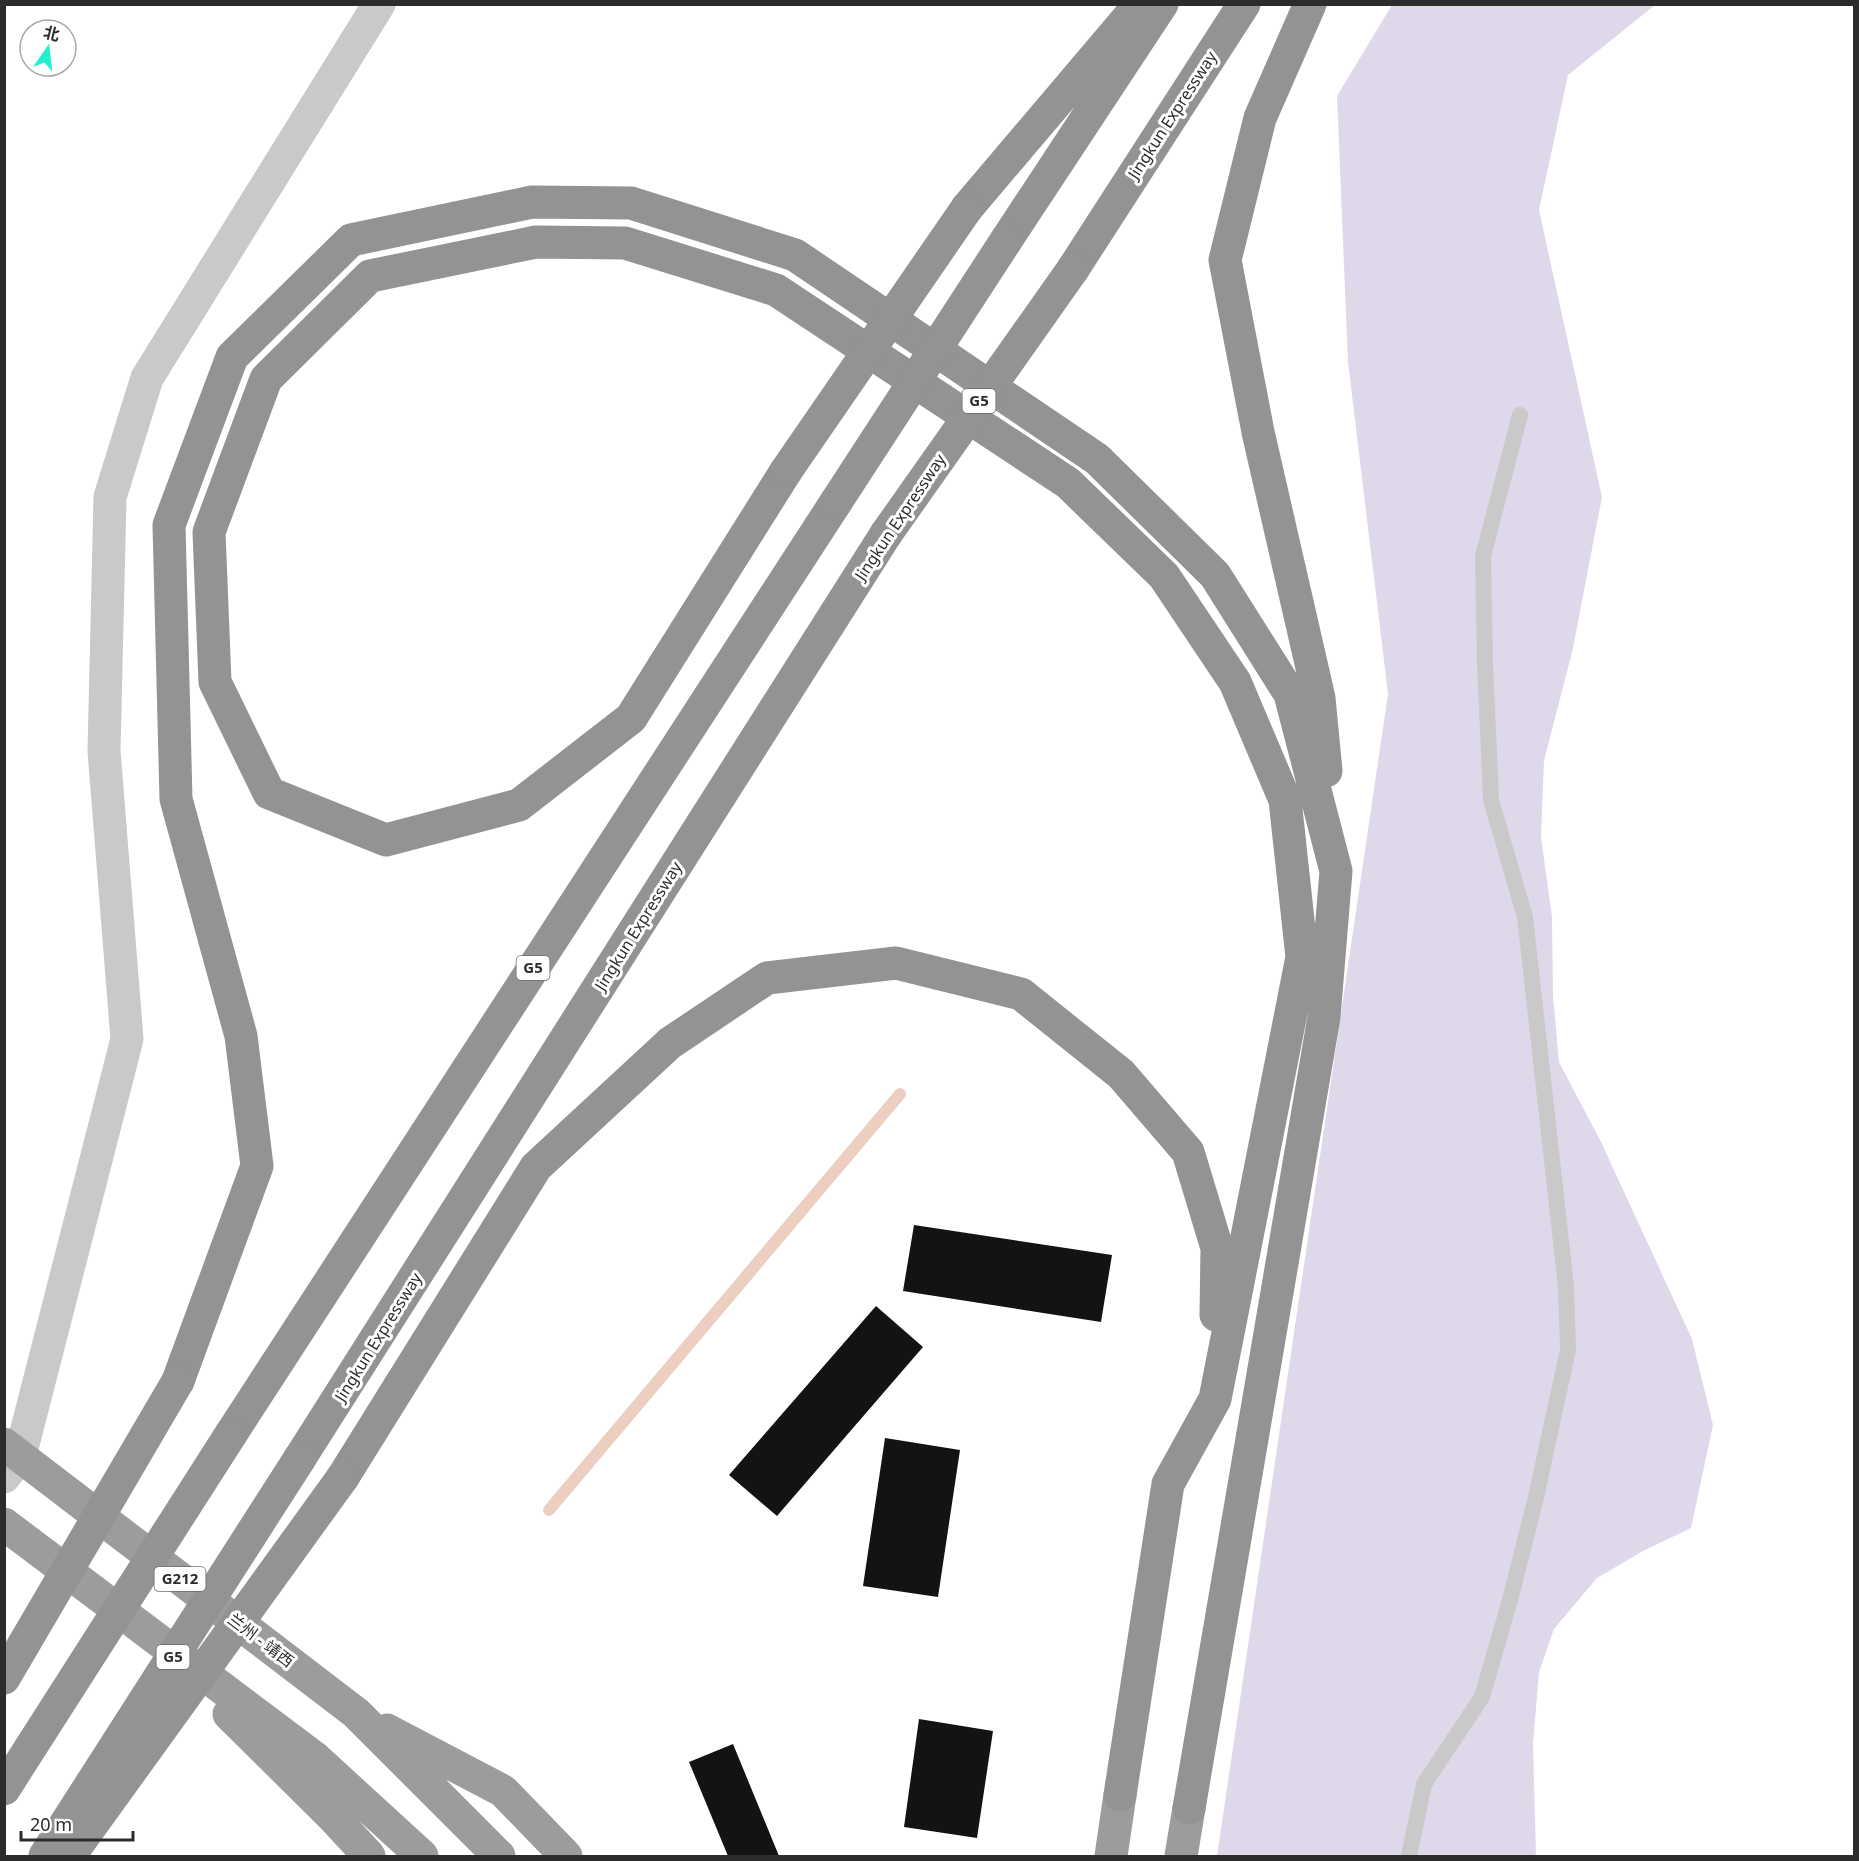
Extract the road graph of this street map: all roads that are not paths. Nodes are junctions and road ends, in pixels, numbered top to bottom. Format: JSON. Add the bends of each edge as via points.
{"nodes":[{"id":1,"x":379,"y":4,"type":"edge"},
{"id":2,"x":1140,"y":4,"type":"edge"},
{"id":3,"x":1162,"y":4,"type":"edge"},
{"id":4,"x":1244,"y":4,"type":"edge"},
{"id":5,"x":1310,"y":4,"type":"edge"},
{"id":6,"x":1521,"y":415,"type":"dead end"},
{"id":7,"x":1336,"y":871,"type":"junction"},
{"id":8,"x":1215,"y":1399,"type":"junction"},
{"id":9,"x":10,"y":1459,"type":"edge"},
{"id":10,"x":4,"y":1524,"type":"edge"},
{"id":11,"x":142,"y":1628,"type":"junction"},
{"id":12,"x":4,"y":1678,"type":"edge"},
{"id":13,"x":356,"y":1713,"type":"junction"},
{"id":14,"x":4,"y":1789,"type":"edge"},
{"id":15,"x":45,"y":1857,"type":"edge"},
{"id":16,"x":69,"y":1857,"type":"edge"},
{"id":17,"x":369,"y":1857,"type":"edge"},
{"id":18,"x":422,"y":1857,"type":"edge"},
{"id":19,"x":499,"y":1857,"type":"edge"},
{"id":20,"x":566,"y":1857,"type":"edge"},
{"id":21,"x":1111,"y":1857,"type":"edge"},
{"id":22,"x":1181,"y":1857,"type":"edge"},
{"id":23,"x":1408,"y":1857,"type":"edge"}],
"edges":[{"from":1,"to":9,"type":"street","via":[[147,378],[110,496],[104,751],[128,1039]]},
{"from":2,"to":8,"type":"highway","bridge":true,"via":[[968,208],[786,471],[631,718],[519,805],[386,840],[269,794],[215,682],[209,532],[266,380],[370,276],[536,242],[625,243],[776,290],[1068,483],[1164,576],[1234,682],[1285,800],[1302,957]]},
{"from":3,"to":14,"type":"highway","number":"G5","bridge":true},
{"from":4,"to":15,"type":"highway","name":"Jingkun Expressway","number":"G5","bridge":true,"via":[[1072,269],[886,534]]},
{"from":5,"to":7,"type":"highway","via":[[1260,118],[1225,260],[1258,432],[1319,698]]},
{"from":6,"to":23,"type":"lane","via":[[1483,556],[1491,800],[1525,917],[1566,1287],[1568,1350],[1519,1566],[1482,1697],[1424,1785]]},
{"from":7,"to":12,"type":"highway","bridge":true,"via":[[1290,694],[1215,575],[1096,459],[795,255],[631,203],[532,202],[351,240],[232,357],[169,525],[176,800],[241,1036],[258,1166],[178,1381]]},
{"from":7,"to":22,"type":"highway","via":[[1324,1017]]},
{"from":8,"to":16,"type":"highway","bridge":true,"via":[[1217,1248],[1188,1152],[1121,1074],[1021,994],[896,963],[767,978],[670,1043],[536,1167],[343,1477]]},
{"from":8,"to":21,"type":"highway","via":[[1168,1484]]},
{"from":9,"to":13,"type":"highway","name":"兰州 - 靖西","number":"G212"},
{"from":10,"to":11,"type":"highway"},
{"from":11,"to":17,"type":"highway"},
{"from":11,"to":18,"type":"highway","via":[[315,1758]]},
{"from":13,"to":19,"type":"highway","name":"兰州 - 靖西","number":"G212"},
{"from":13,"to":20,"type":"highway","via":[[503,1791]]}]}
